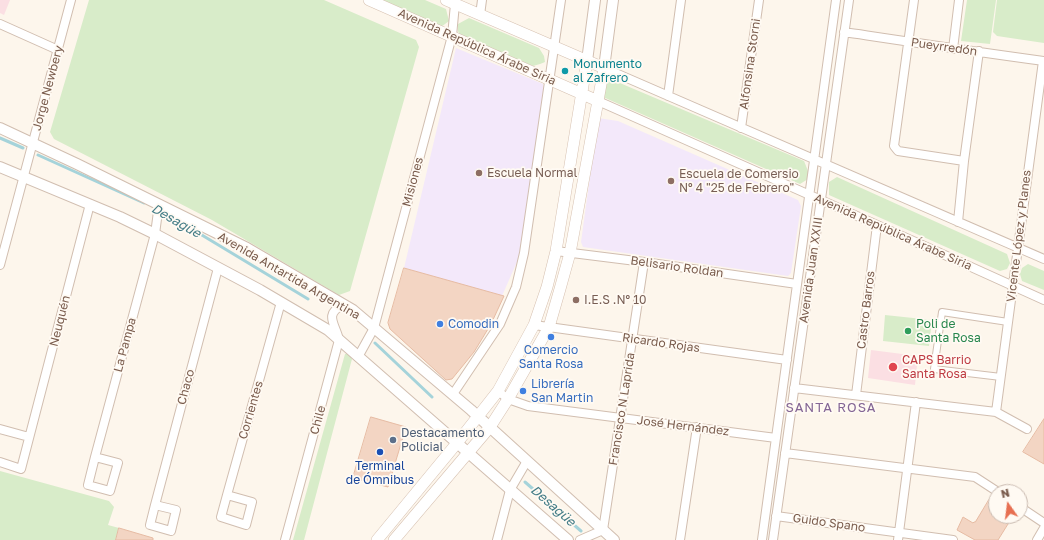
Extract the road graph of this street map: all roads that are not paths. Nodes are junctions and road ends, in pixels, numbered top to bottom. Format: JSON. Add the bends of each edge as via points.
{"nodes":[{"id":1,"x":71,"y":0,"type":"edge"},
{"id":2,"x":369,"y":0,"type":"edge"},
{"id":3,"x":482,"y":0,"type":"edge"},
{"id":4,"x":560,"y":0,"type":"edge"},
{"id":5,"x":595,"y":0,"type":"edge"},
{"id":6,"x":613,"y":0,"type":"edge"},
{"id":7,"x":681,"y":0,"type":"edge"},
{"id":8,"x":759,"y":0,"type":"edge"},
{"id":9,"x":836,"y":0,"type":"edge"},
{"id":10,"x":849,"y":0,"type":"edge"},
{"id":11,"x":914,"y":0,"type":"edge"},
{"id":12,"x":959,"y":0,"type":"edge"},
{"id":13,"x":450,"y":2,"type":"edge"},
{"id":14,"x":480,"y":15,"type":"junction"},
{"id":15,"x":0,"y":24,"type":"edge"},
{"id":16,"x":844,"y":32,"type":"junction"},
{"id":17,"x":452,"y":36,"type":"junction"},
{"id":18,"x":908,"y":42,"type":"junction"},
{"id":19,"x":554,"y":47,"type":"junction"},
{"id":20,"x":953,"y":49,"type":"junction"},
{"id":21,"x":58,"y":50,"type":"junction"},
{"id":22,"x":978,"y":52,"type":"junction"},
{"id":23,"x":587,"y":61,"type":"junction"},
{"id":24,"x":1043,"y":61,"type":"edge"},
{"id":25,"x":604,"y":68,"type":"junction"},
{"id":26,"x":549,"y":79,"type":"junction"},
{"id":27,"x":582,"y":93,"type":"junction"},
{"id":28,"x":668,"y":96,"type":"junction"},
{"id":29,"x":598,"y":101,"type":"junction"},
{"id":30,"x":0,"y":128,"type":"edge"},
{"id":31,"x":741,"y":128,"type":"junction"},
{"id":32,"x":33,"y":143,"type":"junction"},
{"id":33,"x":815,"y":160,"type":"junction"},
{"id":34,"x":964,"y":161,"type":"junction"},
{"id":35,"x":826,"y":165,"type":"junction"},
{"id":36,"x":0,"y":166,"type":"edge"},
{"id":37,"x":24,"y":177,"type":"junction"},
{"id":38,"x":810,"y":195,"type":"junction"},
{"id":39,"x":821,"y":200,"type":"junction"},
{"id":40,"x":90,"y":204,"type":"junction"},
{"id":41,"x":159,"y":204,"type":"junction"},
{"id":42,"x":958,"y":222,"type":"junction"},
{"id":43,"x":877,"y":225,"type":"junction"},
{"id":44,"x":154,"y":234,"type":"junction"},
{"id":45,"x":1018,"y":248,"type":"junction"},
{"id":46,"x":556,"y":251,"type":"junction"},
{"id":47,"x":570,"y":253,"type":"junction"},
{"id":48,"x":1044,"y":259,"type":"edge"},
{"id":49,"x":644,"y":262,"type":"junction"},
{"id":50,"x":0,"y":265,"type":"edge"},
{"id":51,"x":218,"y":268,"type":"junction"},
{"id":52,"x":798,"y":284,"type":"junction"},
{"id":53,"x":1013,"y":286,"type":"junction"},
{"id":54,"x":1044,"y":300,"type":"edge"},
{"id":55,"x":281,"y":302,"type":"junction"},
{"id":56,"x":343,"y":305,"type":"junction"},
{"id":57,"x":1008,"y":322,"type":"junction"},
{"id":58,"x":534,"y":325,"type":"junction"},
{"id":59,"x":549,"y":327,"type":"junction"},
{"id":60,"x":374,"y":328,"type":"junction"},
{"id":61,"x":632,"y":339,"type":"junction"},
{"id":62,"x":339,"y":340,"type":"junction"},
{"id":63,"x":358,"y":356,"type":"junction"},
{"id":64,"x":787,"y":360,"type":"junction"},
{"id":65,"x":1001,"y":377,"type":"junction"},
{"id":66,"x":794,"y":388,"type":"junction"},
{"id":67,"x":498,"y":391,"type":"junction"},
{"id":68,"x":452,"y":394,"type":"junction"},
{"id":69,"x":856,"y":395,"type":"junction"},
{"id":70,"x":508,"y":399,"type":"junction"},
{"id":71,"x":916,"y":402,"type":"junction"},
{"id":72,"x":996,"y":412,"type":"junction"},
{"id":73,"x":478,"y":416,"type":"junction"},
{"id":74,"x":620,"y":417,"type":"junction"},
{"id":75,"x":490,"y":427,"type":"junction"},
{"id":76,"x":697,"y":427,"type":"junction"},
{"id":77,"x":0,"y":429,"type":"edge"},
{"id":78,"x":1027,"y":429,"type":"dead end"},
{"id":79,"x":29,"y":437,"type":"junction"},
{"id":80,"x":776,"y":438,"type":"junction"},
{"id":81,"x":457,"y":443,"type":"junction"},
{"id":82,"x":468,"y":453,"type":"junction"},
{"id":83,"x":785,"y":453,"type":"junction"},
{"id":84,"x":95,"y":457,"type":"junction"},
{"id":85,"x":528,"y":461,"type":"junction"},
{"id":86,"x":0,"y":462,"type":"edge"},
{"id":87,"x":907,"y":468,"type":"junction"},
{"id":88,"x":988,"y":485,"type":"edge"},
{"id":89,"x":510,"y":490,"type":"junction"},
{"id":90,"x":227,"y":495,"type":"junction"},
{"id":91,"x":155,"y":505,"type":"dead end"},
{"id":92,"x":1028,"y":512,"type":"edge"},
{"id":93,"x":776,"y":516,"type":"junction"},
{"id":94,"x":1044,"y":523,"type":"edge"},
{"id":95,"x":1044,"y":528,"type":"edge"},
{"id":96,"x":603,"y":530,"type":"junction"},
{"id":97,"x":898,"y":536,"type":"edge"},
{"id":98,"x":285,"y":540,"type":"edge"},
{"id":99,"x":377,"y":540,"type":"edge"},
{"id":100,"x":394,"y":540,"type":"edge"},
{"id":101,"x":497,"y":540,"type":"edge"},
{"id":102,"x":568,"y":540,"type":"edge"},
{"id":103,"x":580,"y":540,"type":"edge"},
{"id":104,"x":614,"y":540,"type":"edge"},
{"id":105,"x":680,"y":540,"type":"edge"},
{"id":106,"x":762,"y":540,"type":"edge"},
{"id":107,"x":773,"y":540,"type":"edge"},
{"id":108,"x":953,"y":540,"type":"edge"},
{"id":109,"x":1037,"y":540,"type":"edge"}],
"edges":[{"from":1,"to":21,"type":"street","name":"Jorge Newbery"},
{"from":2,"to":17,"type":"main road","name":"Avenida República Árabe Siria"},
{"from":3,"to":14,"type":"street"},
{"from":4,"to":19,"type":"street"},
{"from":5,"to":23,"type":"street"},
{"from":6,"to":25,"type":"street"},
{"from":7,"to":28,"type":"street"},
{"from":8,"to":31,"type":"street","name":"Alfonsina Storni"},
{"from":9,"to":33,"type":"street","name":"Avenida Juan XXIII"},
{"from":10,"to":16,"type":"street","name":"Avenida Juan XXIII"},
{"from":11,"to":18,"type":"street"},
{"from":12,"to":20,"type":"street"},
{"from":13,"to":14,"type":"main road"},
{"from":13,"to":17,"type":"street","name":"Misiones"},
{"from":14,"to":19,"type":"main road"},
{"from":15,"to":21,"type":"street"},
{"from":16,"to":18,"type":"street","name":"Pueyrredón"},
{"from":16,"to":35,"type":"street","name":"Avenida Juan XXIII"},
{"from":17,"to":26,"type":"main road","name":"Avenida República Árabe Siria"},
{"from":17,"to":60,"type":"street","name":"Misiones"},
{"from":18,"to":20,"type":"street","name":"Pueyrredón"},
{"from":18,"to":34,"type":"street","via":[[894,146],[898,151]]},
{"from":19,"to":23,"type":"main road"},
{"from":19,"to":26,"type":"street"},
{"from":20,"to":22,"type":"street","name":"Pueyrredón"},
{"from":21,"to":32,"type":"street","name":"Jorge Newbery"},
{"from":22,"to":24,"type":"street","name":"Pueyrredón"},
{"from":22,"to":34,"type":"street"},
{"from":23,"to":25,"type":"main road"},
{"from":23,"to":27,"type":"main road"},
{"from":24,"to":45,"type":"street","name":"Vicente López y Planes"},
{"from":25,"to":28,"type":"street"},
{"from":25,"to":29,"type":"main road"},
{"from":26,"to":27,"type":"main road","name":"Avenida República Árabe Siria"},
{"from":26,"to":68,"type":"street","via":[[524,253],[516,287],[500,324]]},
{"from":27,"to":29,"type":"main road","name":"Avenida República Árabe Siria"},
{"from":27,"to":46,"type":"main road"},
{"from":28,"to":31,"type":"street"},
{"from":29,"to":38,"type":"street","name":"Avenida República Árabe Siria"},
{"from":29,"to":47,"type":"main road"},
{"from":30,"to":32,"type":"street","name":"Avenida Antartida Argentina"},
{"from":31,"to":33,"type":"street"},
{"from":32,"to":37,"type":"street","name":"Jorge Newbery"},
{"from":32,"to":41,"type":"street","name":"Avenida Antartida Argentina"},
{"from":33,"to":35,"type":"street"},
{"from":33,"to":38,"type":"street","name":"Avenida Juan XXIII"},
{"from":34,"to":42,"type":"street"},
{"from":35,"to":39,"type":"street","name":"Avenida Juan XXIII"},
{"from":35,"to":42,"type":"street"},
{"from":36,"to":37,"type":"street"},
{"from":37,"to":40,"type":"street"},
{"from":37,"to":50,"type":"street","name":"Jorge Newbery"},
{"from":38,"to":39,"type":"street","name":"Avenida República Árabe Siria"},
{"from":38,"to":52,"type":"street","name":"Avenida Juan XXIII"},
{"from":39,"to":43,"type":"street","name":"Avenida República Árabe Siria"},
{"from":39,"to":66,"type":"street","name":"Avenida Juan XXIII"},
{"from":40,"to":44,"type":"street"},
{"from":40,"to":79,"type":"street","name":"Neuquén"},
{"from":41,"to":44,"type":"street","name":"La Pampa"},
{"from":41,"to":56,"type":"street","name":"Avenida Antartida Argentina","via":[[247,248]]},
{"from":42,"to":45,"type":"street"},
{"from":43,"to":53,"type":"street","name":"Avenida República Árabe Siria"},
{"from":43,"to":69,"type":"street","name":"Castro Barros"},
{"from":44,"to":51,"type":"street"},
{"from":44,"to":84,"type":"street","name":"La Pampa"},
{"from":45,"to":48,"type":"street"},
{"from":45,"to":53,"type":"street","name":"Vicente López y Planes"},
{"from":46,"to":47,"type":"street","name":"Belisario Roldan"},
{"from":46,"to":58,"type":"main road"},
{"from":47,"to":49,"type":"street","name":"Belisario Roldan"},
{"from":47,"to":59,"type":"main road"},
{"from":49,"to":52,"type":"street","name":"Belisario Roldan"},
{"from":49,"to":61,"type":"street","name":"Francisco N Laprida"},
{"from":51,"to":55,"type":"street"},
{"from":51,"to":91,"type":"street","name":"Chaco"},
{"from":52,"to":64,"type":"street","name":"Avenida Juan XXIII"},
{"from":53,"to":54,"type":"street","name":"Avenida República Árabe Siria"},
{"from":53,"to":57,"type":"street","name":"Vicente López y Planes"},
{"from":55,"to":62,"type":"street","via":[[328,330]]},
{"from":55,"to":90,"type":"street","name":"Corrientes"},
{"from":56,"to":60,"type":"street","name":"Avenida Antartida Argentina"},
{"from":56,"to":62,"type":"street","via":[[333,311],[332,319]]},
{"from":57,"to":65,"type":"street","name":"Vicente López y Planes"},
{"from":57,"to":65,"type":"street","via":[[942,312],[934,369]]},
{"from":58,"to":59,"type":"street","name":"Ricardo Rojas"},
{"from":58,"to":67,"type":"main road"},
{"from":59,"to":61,"type":"street","name":"Ricardo Rojas"},
{"from":59,"to":70,"type":"main road"},
{"from":60,"to":63,"type":"street","name":"Misiones"},
{"from":60,"to":68,"type":"street","name":"Avenida Antartida Argentina"},
{"from":61,"to":64,"type":"street","name":"Ricardo Rojas"},
{"from":61,"to":74,"type":"street","name":"Francisco N Laprida"},
{"from":62,"to":63,"type":"street"},
{"from":62,"to":98,"type":"street","name":"Chile"},
{"from":63,"to":81,"type":"street"},
{"from":64,"to":80,"type":"street","name":"Avenida Juan XXIII"},
{"from":65,"to":72,"type":"street","name":"Vicente López y Planes"},
{"from":66,"to":69,"type":"street"},
{"from":66,"to":83,"type":"street","name":"Avenida Juan XXIII"},
{"from":67,"to":70,"type":"street","name":"José Hernández"},
{"from":67,"to":73,"type":"main road"},
{"from":68,"to":73,"type":"street","name":"Avenida Antartida Argentina"},
{"from":69,"to":71,"type":"street"},
{"from":70,"to":74,"type":"street","name":"José Hernández","via":[[528,406]]},
{"from":70,"to":75,"type":"main road"},
{"from":71,"to":72,"type":"street"},
{"from":71,"to":87,"type":"street"},
{"from":72,"to":78,"type":"street"},
{"from":73,"to":75,"type":"street","name":"Avenida Antartida Argentina"},
{"from":73,"to":81,"type":"main road"},
{"from":74,"to":76,"type":"street","name":"José Hernández"},
{"from":74,"to":96,"type":"street","name":"Francisco N Laprida"},
{"from":75,"to":82,"type":"main road"},
{"from":75,"to":85,"type":"street","name":"Avenida Antartida Argentina"},
{"from":76,"to":80,"type":"street","name":"José Hernández"},
{"from":76,"to":105,"type":"street"},
{"from":77,"to":79,"type":"street"},
{"from":79,"to":86,"type":"street","name":"Neuquén","via":[[21,469]]},
{"from":80,"to":106,"type":"street","name":"Avenida Juan XXIII"},
{"from":81,"to":82,"type":"street"},
{"from":81,"to":99,"type":"main road"},
{"from":82,"to":89,"type":"street"},
{"from":82,"to":100,"type":"main road"},
{"from":83,"to":87,"type":"street"},
{"from":83,"to":93,"type":"street","name":"Avenida Juan XXIII"},
{"from":84,"to":84,"type":"street","name":"La Pampa","via":[[88,485],[110,491],[118,463]]},
{"from":85,"to":89,"type":"street"},
{"from":85,"to":96,"type":"street","name":"Avenida Antartida Argentina"},
{"from":87,"to":88,"type":"street","via":[[975,476]]},
{"from":87,"to":97,"type":"street"},
{"from":89,"to":101,"type":"street"},
{"from":89,"to":102,"type":"street"},
{"from":90,"to":90,"type":"street","name":"Corrientes","via":[[220,517],[246,525],[252,502]]},
{"from":92,"to":94,"type":"street"},
{"from":93,"to":97,"type":"street","name":"Guido Spano"},
{"from":93,"to":107,"type":"street","name":"Avenida Juan XXIII"},
{"from":95,"to":109,"type":"street"},
{"from":96,"to":103,"type":"street"},
{"from":96,"to":104,"type":"street","name":"Avenida Antartida Argentina"},
{"from":97,"to":108,"type":"street","name":"Guido Spano"}]}
